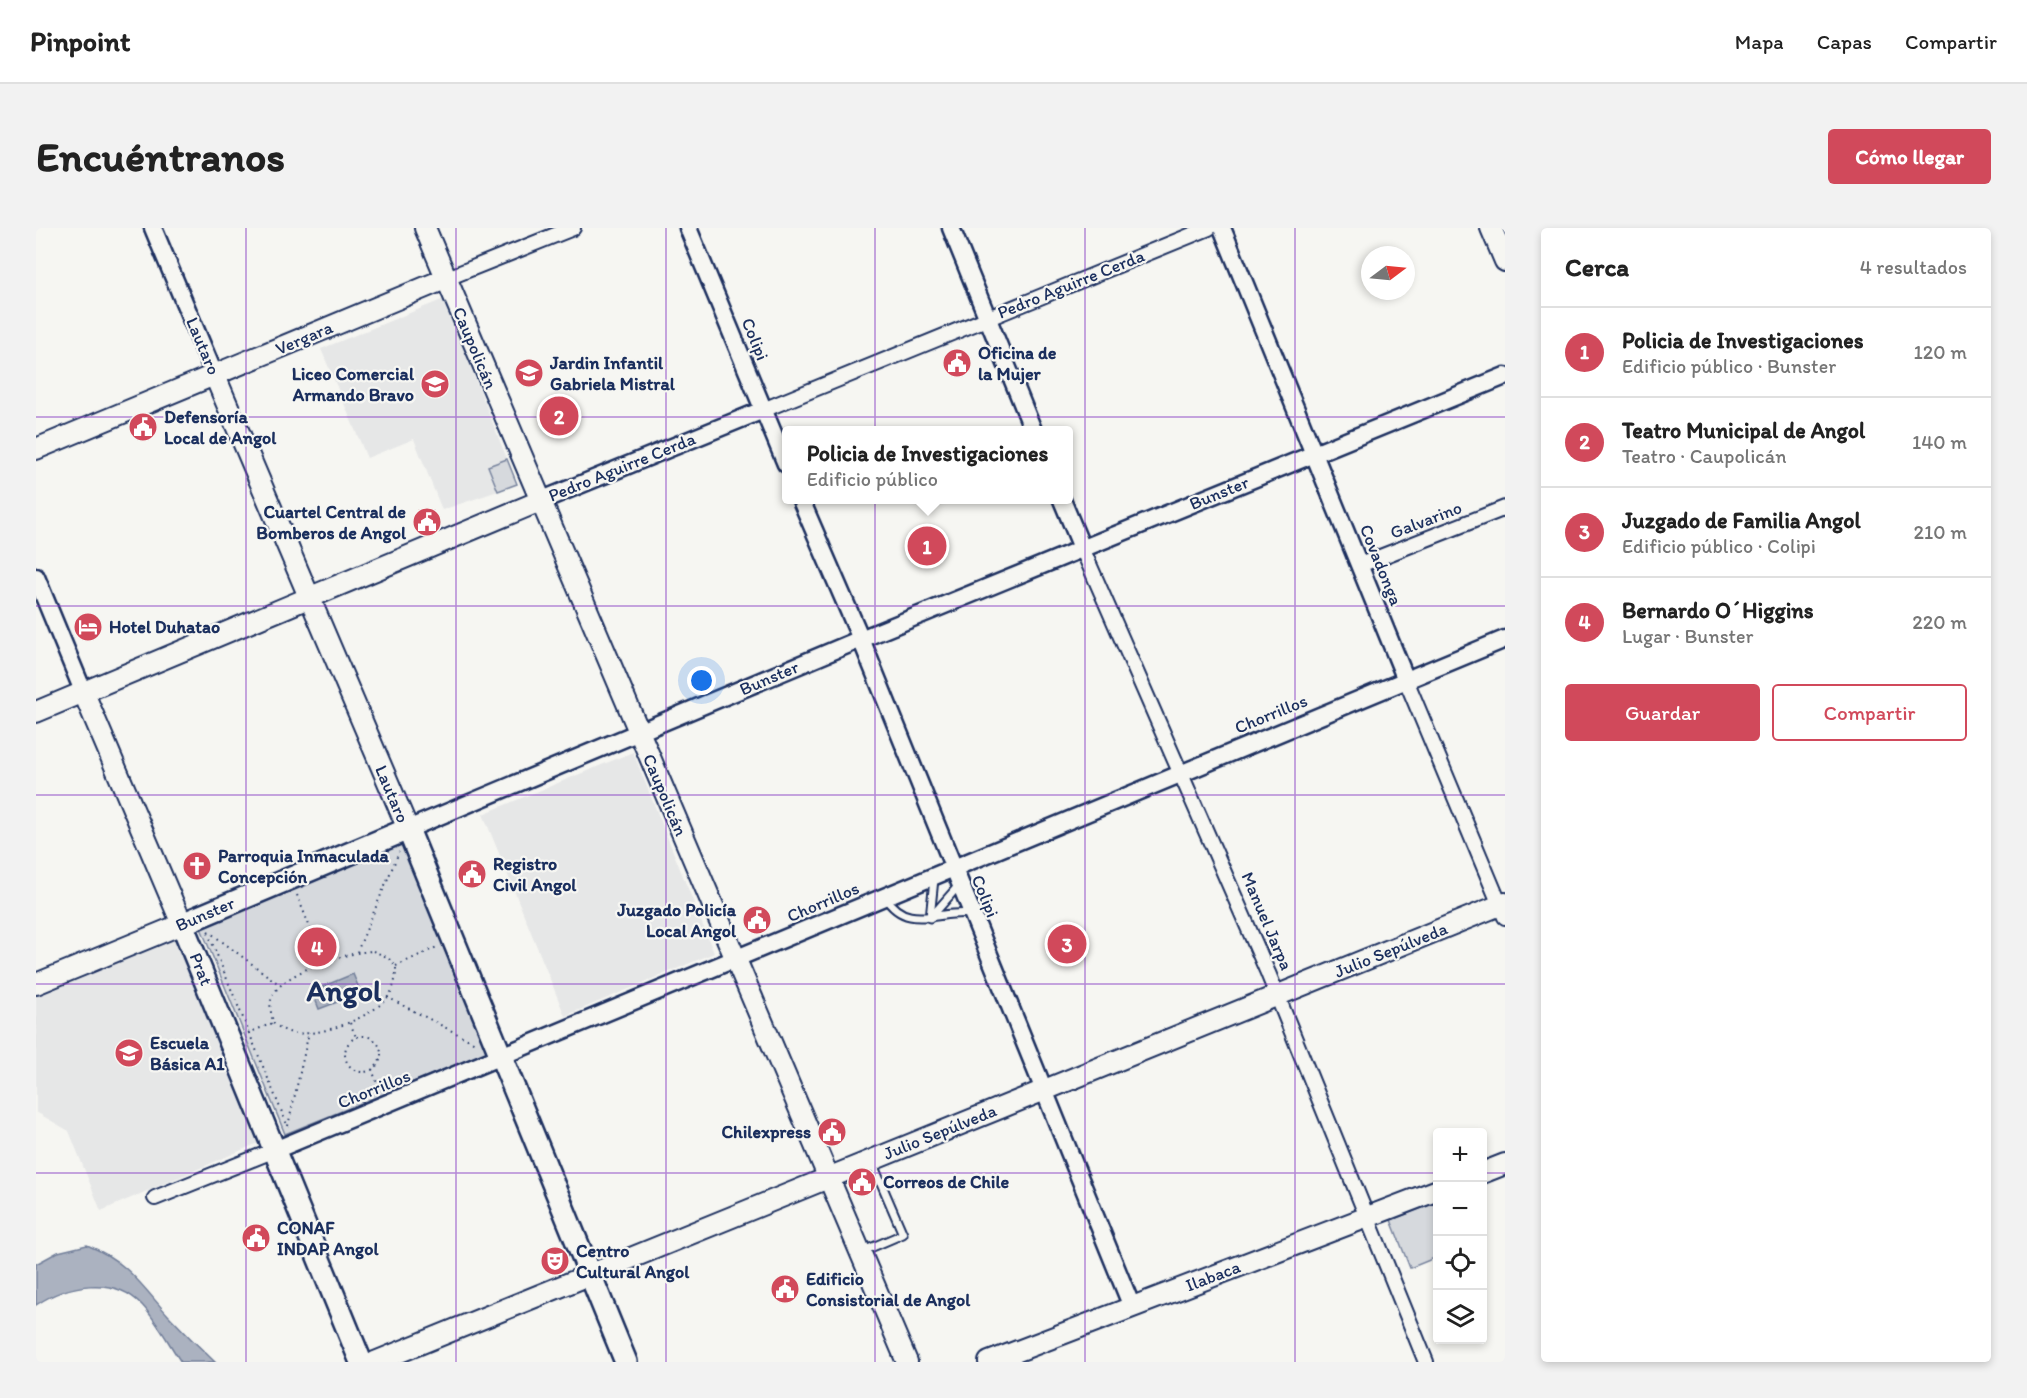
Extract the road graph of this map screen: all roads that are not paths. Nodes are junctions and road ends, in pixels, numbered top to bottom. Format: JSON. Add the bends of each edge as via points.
{"nodes":[{"id":1,"x":153,"y":228,"type":"edge"},
{"id":2,"x":425,"y":228,"type":"edge"},
{"id":3,"x":573,"y":228,"type":"edge"},
{"id":4,"x":688,"y":228,"type":"edge"},
{"id":5,"x":951,"y":228,"type":"edge"},
{"id":6,"x":1209,"y":228,"type":"edge"},
{"id":7,"x":1222,"y":228,"type":"edge"},
{"id":8,"x":1491,"y":228,"type":"edge"},
{"id":9,"x":1505,"y":261,"type":"edge"},
{"id":10,"x":445,"y":279,"type":"junction"},
{"id":11,"x":986,"y":318,"type":"junction"},
{"id":12,"x":215,"y":376,"type":"junction"},
{"id":13,"x":1505,"y":376,"type":"edge"},
{"id":14,"x":763,"y":410,"type":"junction"},
{"id":15,"x":1031,"y":426,"type":"edge"},
{"id":16,"x":36,"y":449,"type":"edge"},
{"id":17,"x":1315,"y":454,"type":"junction"},
{"id":18,"x":782,"y":455,"type":"edge"},
{"id":19,"x":540,"y":501,"type":"junction"},
{"id":20,"x":803,"y":504,"type":"edge"},
{"id":21,"x":1064,"y":504,"type":"edge"},
{"id":22,"x":1505,"y":508,"type":"edge"},
{"id":23,"x":1082,"y":548,"type":"junction"},
{"id":24,"x":1360,"y":565,"type":"junction"},
{"id":25,"x":36,"y":578,"type":"edge"},
{"id":26,"x":308,"y":597,"type":"junction"},
{"id":27,"x":861,"y":639,"type":"junction"},
{"id":28,"x":1505,"y":639,"type":"edge"},
{"id":29,"x":1406,"y":680,"type":"junction"},
{"id":30,"x":83,"y":691,"type":"junction"},
{"id":31,"x":36,"y":711,"type":"edge"},
{"id":32,"x":639,"y":732,"type":"junction"},
{"id":33,"x":1182,"y":772,"type":"junction"},
{"id":34,"x":408,"y":829,"type":"junction"},
{"id":35,"x":954,"y":868,"type":"junction"},
{"id":36,"x":934,"y":876,"type":"junction"},
{"id":37,"x":960,"y":884,"type":"junction"},
{"id":38,"x":885,"y":897,"type":"junction"},
{"id":39,"x":1503,"y":908,"type":"edge"},
{"id":40,"x":971,"y":914,"type":"junction"},
{"id":41,"x":930,"y":918,"type":"junction"},
{"id":42,"x":182,"y":924,"type":"junction"},
{"id":43,"x":735,"y":959,"type":"junction"},
{"id":44,"x":36,"y":984,"type":"edge"},
{"id":45,"x":1277,"y":997,"type":"junction"},
{"id":46,"x":502,"y":1057,"type":"junction"},
{"id":47,"x":1043,"y":1090,"type":"junction"},
{"id":48,"x":282,"y":1148,"type":"junction"},
{"id":49,"x":871,"y":1160,"type":"junction"},
{"id":50,"x":1505,"y":1164,"type":"edge"},
{"id":51,"x":1487,"y":1171,"type":"edge"},
{"id":52,"x":828,"y":1178,"type":"junction"},
{"id":53,"x":1433,"y":1192,"type":"edge"},
{"id":54,"x":155,"y":1198,"type":"dead end"},
{"id":55,"x":1368,"y":1217,"type":"junction"},
{"id":56,"x":860,"y":1252,"type":"junction"},
{"id":57,"x":591,"y":1274,"type":"junction"},
{"id":58,"x":1132,"y":1307,"type":"junction"},
{"id":59,"x":361,"y":1362,"type":"edge"},
{"id":60,"x":375,"y":1362,"type":"edge"},
{"id":61,"x":626,"y":1362,"type":"edge"},
{"id":62,"x":907,"y":1362,"type":"edge"},
{"id":63,"x":989,"y":1362,"type":"edge"},
{"id":64,"x":1426,"y":1362,"type":"edge"}],
"edges":[{"from":1,"to":12,"type":"street","name":"Lautaro"},
{"from":2,"to":10,"type":"main road","name":"Caupolicán"},
{"from":3,"to":10,"type":"street","name":"Vergara"},
{"from":4,"to":14,"type":"street","name":"Colipi"},
{"from":5,"to":11,"type":"street"},
{"from":6,"to":11,"type":"street","name":"Pedro Aguirre Cerda"},
{"from":7,"to":17,"type":"street","name":"Covadonga"},
{"from":8,"to":9,"type":"main road"},
{"from":10,"to":12,"type":"main road","name":"Vergara"},
{"from":10,"to":19,"type":"main road","name":"Caupolicán"},
{"from":11,"to":14,"type":"street","name":"Pedro Aguirre Cerda"},
{"from":11,"to":15,"type":"street"},
{"from":12,"to":16,"type":"main road","name":"Vergara"},
{"from":12,"to":26,"type":"main road","name":"Lautaro"},
{"from":13,"to":17,"type":"street","name":"Bunster"},
{"from":14,"to":18,"type":"street","name":"Colipi"},
{"from":14,"to":19,"type":"street","name":"Pedro Aguirre Cerda"},
{"from":17,"to":23,"type":"street","name":"Bunster"},
{"from":17,"to":24,"type":"street","name":"Covadonga"},
{"from":19,"to":26,"type":"main road","name":"Pedro Aguirre Cerda"},
{"from":19,"to":32,"type":"main road","name":"Caupolicán"},
{"from":20,"to":27,"type":"street","name":"Colipi"},
{"from":21,"to":23,"type":"street","name":"Manuel Jarpa"},
{"from":22,"to":24,"type":"street","name":"Galvarino"},
{"from":23,"to":27,"type":"street","name":"Bunster"},
{"from":23,"to":33,"type":"street","name":"Manuel Jarpa"},
{"from":24,"to":29,"type":"street","name":"Covadonga"},
{"from":25,"to":30,"type":"street","name":"Prat"},
{"from":26,"to":30,"type":"main road","name":"Pedro Aguirre Cerda"},
{"from":26,"to":34,"type":"main road","name":"Lautaro"},
{"from":27,"to":32,"type":"street","name":"Bunster"},
{"from":27,"to":35,"type":"street","name":"Colipi"},
{"from":28,"to":29,"type":"street","name":"Chorrillos"},
{"from":29,"to":33,"type":"street","name":"Chorrillos"},
{"from":29,"to":39,"type":"street","name":"Covadonga"},
{"from":30,"to":31,"type":"main road","name":"Pedro Aguirre Cerda"},
{"from":30,"to":42,"type":"main road","name":"Prat"},
{"from":32,"to":34,"type":"street","name":"Bunster"},
{"from":32,"to":43,"type":"main road","name":"Caupolicán"},
{"from":33,"to":35,"type":"street","name":"Chorrillos"},
{"from":33,"to":45,"type":"street","name":"Manuel Jarpa"},
{"from":34,"to":42,"type":"main road","name":"Bunster"},
{"from":34,"to":46,"type":"main road","name":"Lautaro"},
{"from":35,"to":36,"type":"street","name":"Chorrillos"},
{"from":35,"to":37,"type":"street","name":"Colipi"},
{"from":36,"to":38,"type":"street","name":"Chorrillos"},
{"from":36,"to":41,"type":"lane"},
{"from":37,"to":40,"type":"street","name":"Colipi"},
{"from":37,"to":41,"type":"lane"},
{"from":38,"to":41,"type":"lane","via":[[903,915]]},
{"from":38,"to":43,"type":"street","name":"Chorrillos"},
{"from":39,"to":45,"type":"main road","name":"Julio Sepúlveda"},
{"from":40,"to":41,"type":"lane","via":[[949,913]]},
{"from":40,"to":47,"type":"street","name":"Colipi"},
{"from":42,"to":44,"type":"main road","name":"Bunster"},
{"from":42,"to":48,"type":"main road","name":"Prat","via":[[239,1036]]},
{"from":43,"to":46,"type":"street","name":"Chorrillos"},
{"from":43,"to":52,"type":"main road","name":"Caupolicán"},
{"from":45,"to":47,"type":"main road","name":"Julio Sepúlveda"},
{"from":45,"to":55,"type":"street","name":"Manuel Jarpa"},
{"from":46,"to":48,"type":"street","name":"Chorrillos"},
{"from":46,"to":57,"type":"main road","name":"Lautaro"},
{"from":47,"to":49,"type":"main road","name":"Julio Sepúlveda"},
{"from":47,"to":58,"type":"street","name":"Colipi"},
{"from":48,"to":54,"type":"street","name":"Chorrillos"},
{"from":48,"to":59,"type":"main road","name":"Prat"},
{"from":49,"to":52,"type":"main road","name":"Julio Sepúlveda"},
{"from":49,"to":56,"type":"lane","via":[[903,1234]]},
{"from":50,"to":51,"type":"main road"},
{"from":52,"to":56,"type":"main road","name":"Caupolicán"},
{"from":52,"to":57,"type":"main road","name":"Julio Sepúlveda"},
{"from":53,"to":55,"type":"main road","name":"Ilabaca"},
{"from":55,"to":58,"type":"main road","name":"Ilabaca"},
{"from":55,"to":64,"type":"street","name":"Manuel Jarpa"},
{"from":56,"to":62,"type":"main road","name":"Caupolicán"},
{"from":57,"to":60,"type":"main road","name":"Julio Sepúlveda"},
{"from":57,"to":61,"type":"main road","name":"Lautaro"},
{"from":58,"to":63,"type":"main road","name":"Ilabaca"}]}
